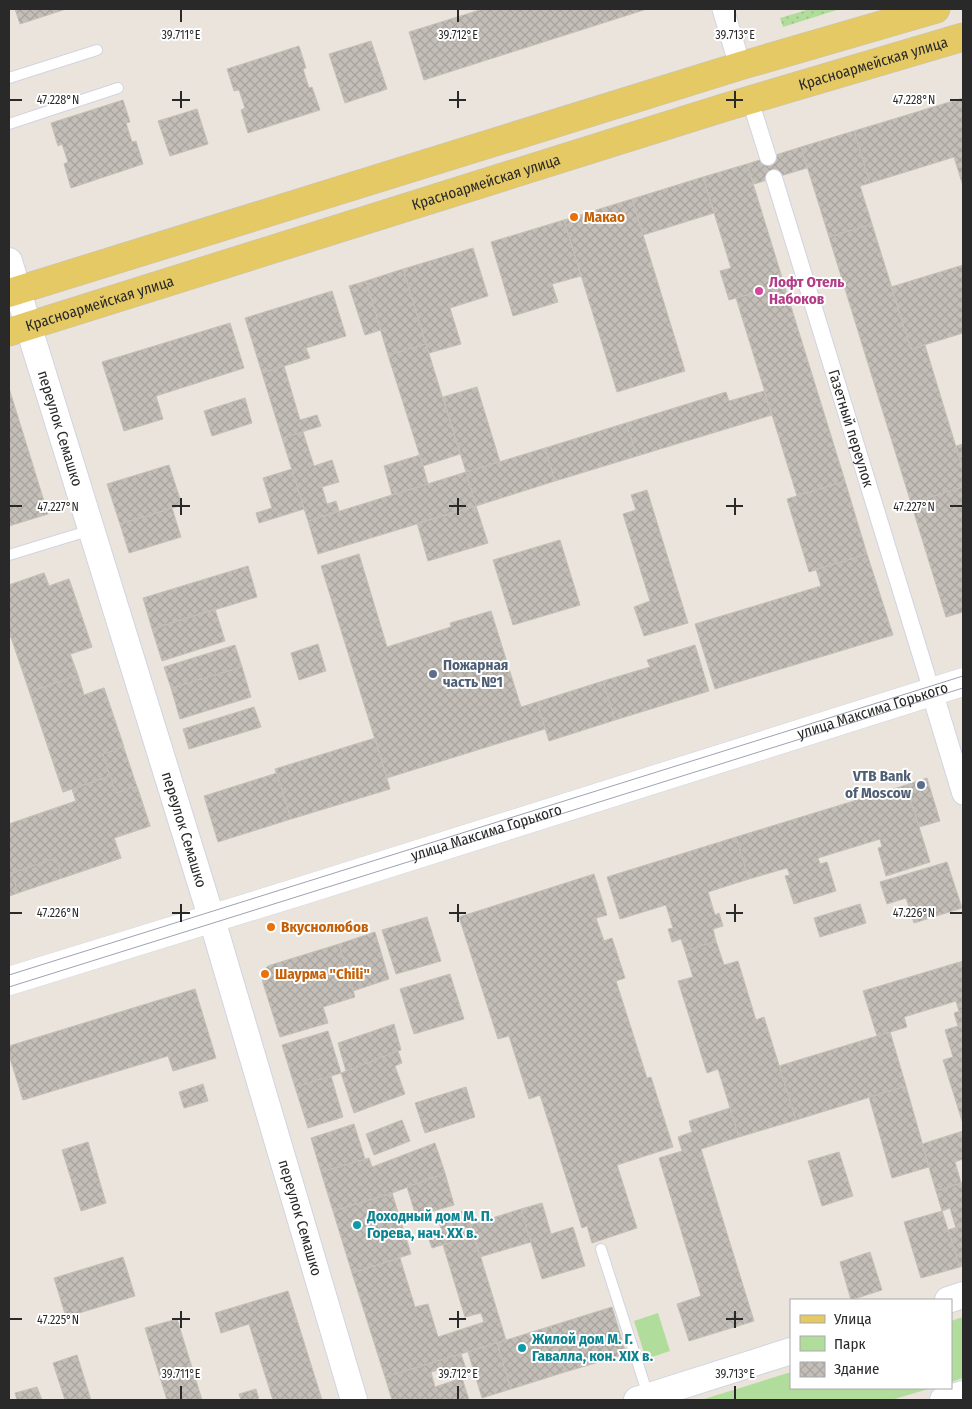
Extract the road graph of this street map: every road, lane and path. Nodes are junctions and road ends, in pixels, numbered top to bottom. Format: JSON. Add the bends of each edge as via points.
{"nodes":[{"id":1,"x":723,"y":9,"type":"edge"},
{"id":2,"x":936,"y":9,"type":"edge"},
{"id":3,"x":963,"y":36,"type":"edge"},
{"id":4,"x":97,"y":50,"type":"dead end"},
{"id":5,"x":740,"y":66,"type":"junction"},
{"id":6,"x":9,"y":78,"type":"edge"},
{"id":7,"x":118,"y":88,"type":"dead end"},
{"id":8,"x":750,"y":100,"type":"junction"},
{"id":9,"x":9,"y":124,"type":"edge"},
{"id":10,"x":768,"y":158,"type":"dead end"},
{"id":11,"x":774,"y":178,"type":"dead end"},
{"id":12,"x":9,"y":261,"type":"edge"},
{"id":13,"x":13,"y":292,"type":"edge"},
{"id":14,"x":18,"y":328,"type":"edge"},
{"id":15,"x":91,"y":530,"type":"junction"},
{"id":16,"x":9,"y":555,"type":"edge"},
{"id":17,"x":963,"y":682,"type":"edge"},
{"id":18,"x":932,"y":692,"type":"junction"},
{"id":19,"x":963,"y":794,"type":"edge"},
{"id":20,"x":211,"y":918,"type":"junction"},
{"id":21,"x":9,"y":981,"type":"edge"},
{"id":22,"x":601,"y":1249,"type":"dead end"},
{"id":23,"x":963,"y":1295,"type":"edge"},
{"id":24,"x":951,"y":1299,"type":"edge"},
{"id":25,"x":790,"y":1351,"type":"edge"},
{"id":26,"x":963,"y":1394,"type":"edge"},
{"id":27,"x":643,"y":1399,"type":"edge"},
{"id":28,"x":354,"y":1400,"type":"edge"},
{"id":29,"x":943,"y":1400,"type":"edge"}],
"edges":[{"from":1,"to":5,"type":"street"},
{"from":2,"to":5,"type":"main road"},
{"from":3,"to":8,"type":"main road","name":"Красноармейская улица"},
{"from":4,"to":6,"type":"lane"},
{"from":5,"to":13,"type":"main road"},
{"from":7,"to":9,"type":"lane"},
{"from":8,"to":10,"type":"street"},
{"from":8,"to":14,"type":"main road","name":"Красноармейская улица"},
{"from":11,"to":18,"type":"street","name":"Газетный переулок"},
{"from":12,"to":13,"type":"street","name":"переулок Семашко"},
{"from":13,"to":14,"type":"street","name":"переулок Семашко"},
{"from":14,"to":15,"type":"street","name":"переулок Семашко"},
{"from":15,"to":16,"type":"lane"},
{"from":15,"to":20,"type":"street","name":"переулок Семашко"},
{"from":17,"to":18,"type":"main road","name":"улица Максима Горького"},
{"from":18,"to":19,"type":"street","name":"Газетный переулок"},
{"from":18,"to":20,"type":"main road","name":"улица Максима Горького"},
{"from":20,"to":21,"type":"main road","name":"улица Максима Горького"},
{"from":20,"to":28,"type":"street","name":"переулок Семашко"},
{"from":22,"to":27,"type":"lane"},
{"from":23,"to":24,"type":"street"},
{"from":25,"to":27,"type":"street"},
{"from":26,"to":29,"type":"street"}]}
